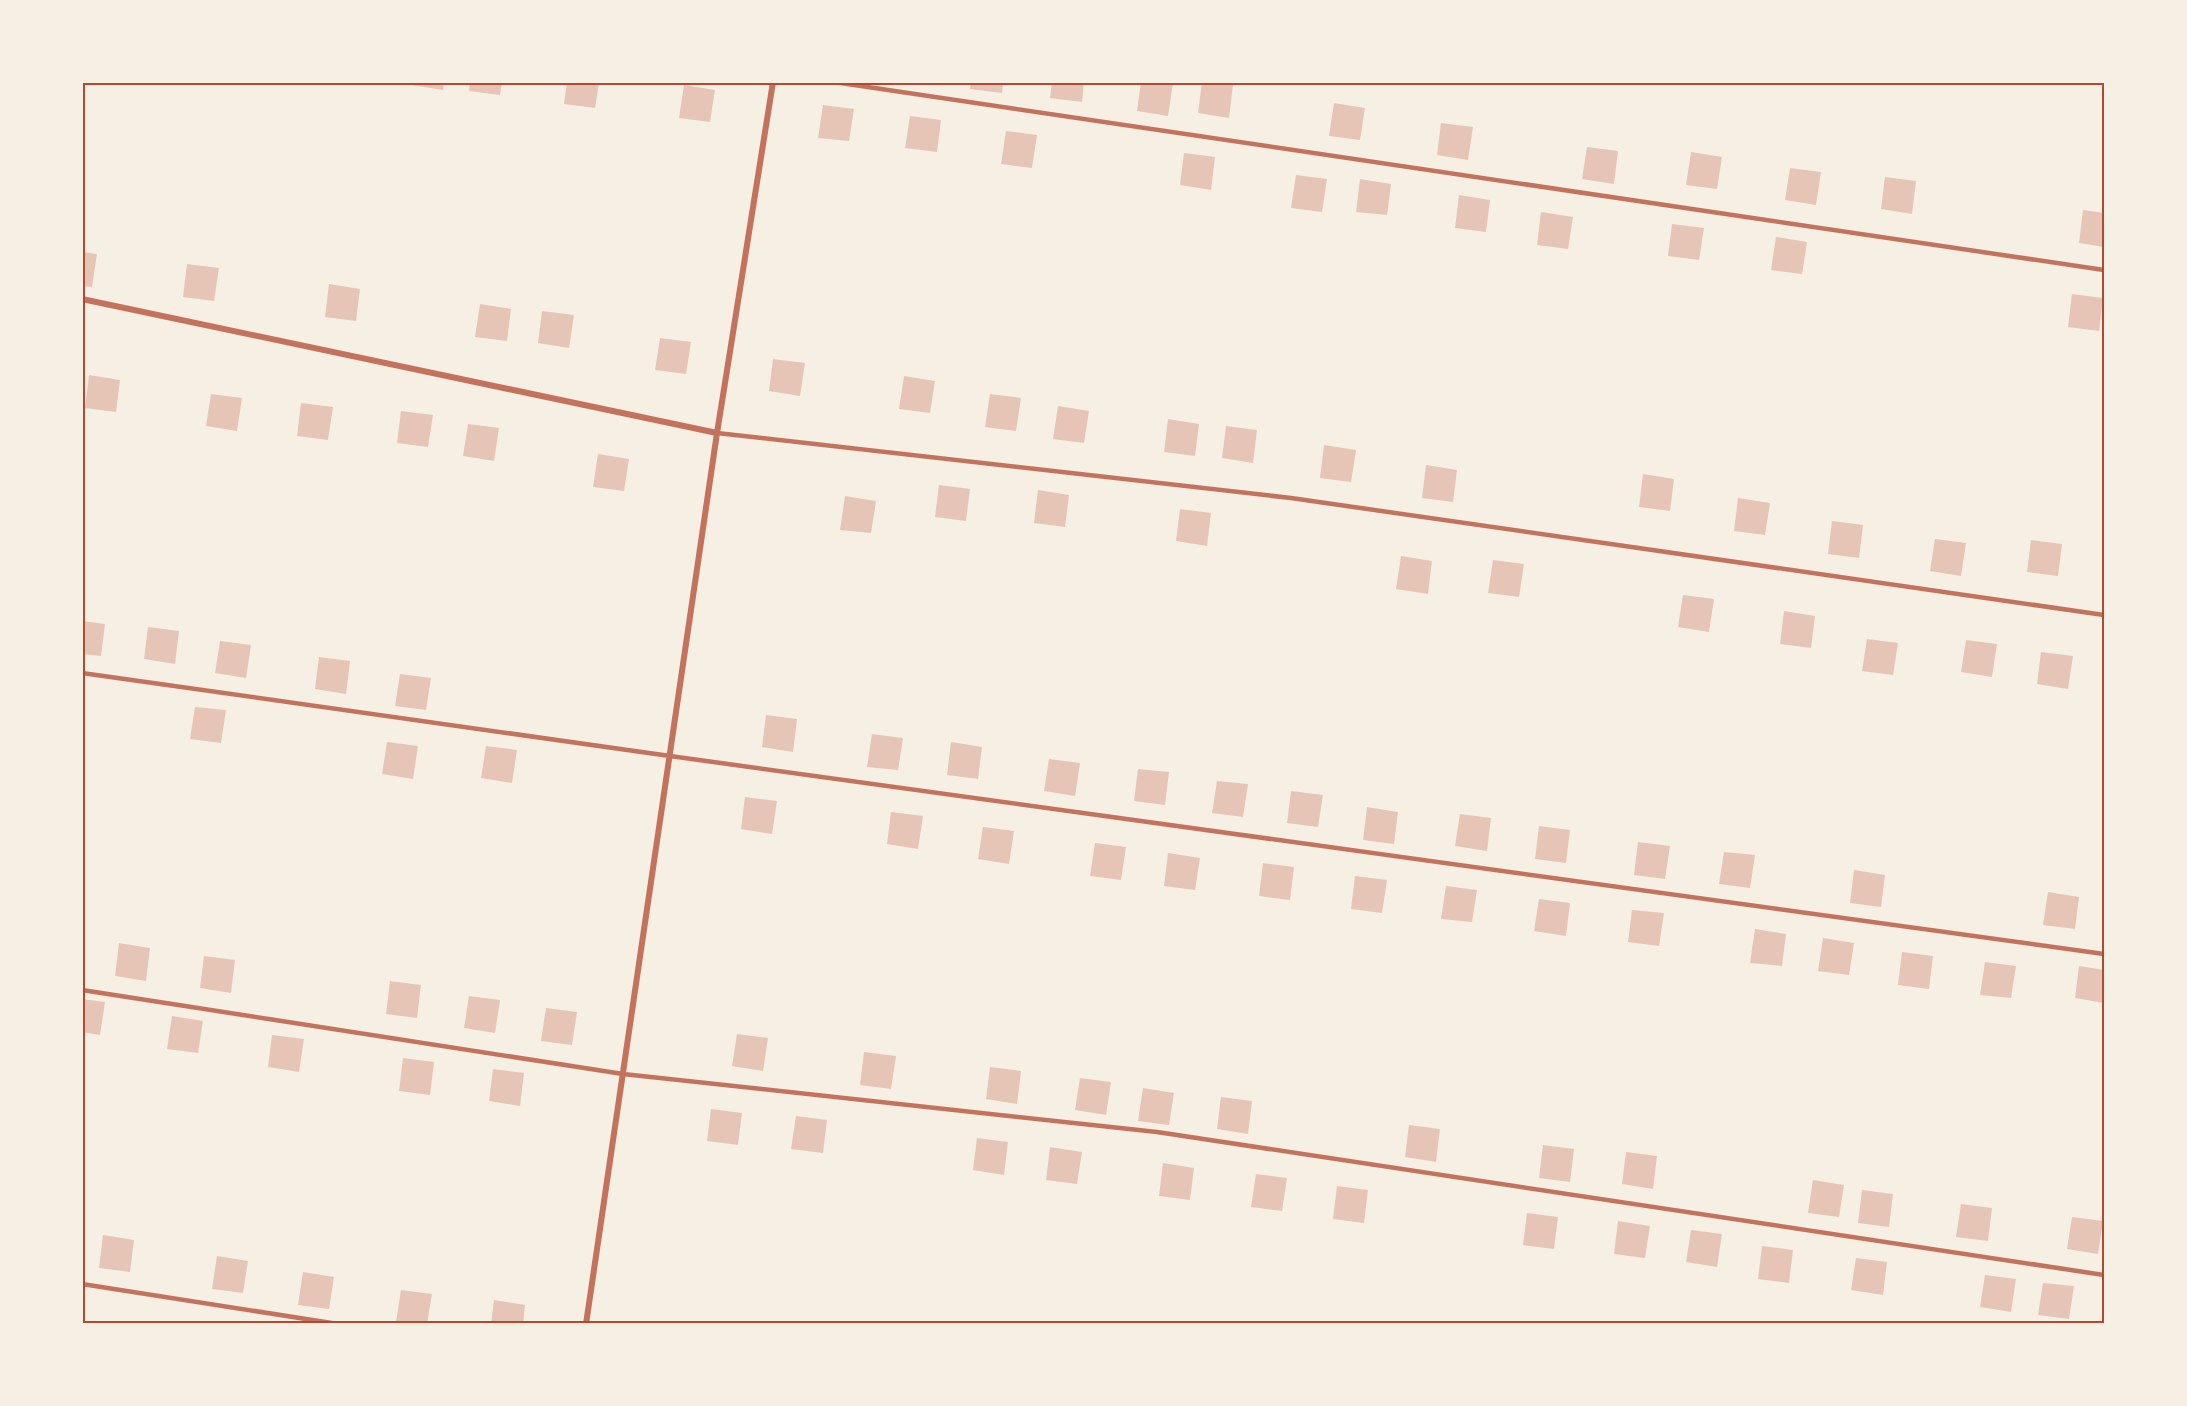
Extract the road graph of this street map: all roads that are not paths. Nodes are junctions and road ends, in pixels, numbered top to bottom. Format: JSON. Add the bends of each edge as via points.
{"nodes":[{"id":1,"x":773,"y":82,"type":"edge"},
{"id":2,"x":834,"y":82,"type":"edge"},
{"id":3,"x":2104,"y":270,"type":"edge"},
{"id":4,"x":82,"y":300,"type":"edge"},
{"id":5,"x":717,"y":433,"type":"junction"},
{"id":6,"x":2104,"y":615,"type":"edge"},
{"id":7,"x":82,"y":672,"type":"edge"},
{"id":8,"x":670,"y":756,"type":"junction"},
{"id":9,"x":2104,"y":954,"type":"edge"},
{"id":10,"x":82,"y":990,"type":"edge"},
{"id":11,"x":623,"y":1074,"type":"junction"},
{"id":12,"x":2104,"y":1275,"type":"edge"},
{"id":13,"x":82,"y":1284,"type":"edge"},
{"id":14,"x":338,"y":1323,"type":"edge"},
{"id":15,"x":586,"y":1323,"type":"edge"}],
"edges":[{"from":1,"to":5,"type":"street"},
{"from":2,"to":3,"type":"lane"},
{"from":4,"to":5,"type":"street"},
{"from":5,"to":6,"type":"lane","via":[[1291,498]]},
{"from":5,"to":8,"type":"street"},
{"from":7,"to":8,"type":"lane"},
{"from":8,"to":9,"type":"lane"},
{"from":8,"to":11,"type":"street"},
{"from":10,"to":11,"type":"lane"},
{"from":11,"to":12,"type":"lane","via":[[1157,1132]]},
{"from":11,"to":15,"type":"street"},
{"from":13,"to":14,"type":"lane"}]}
